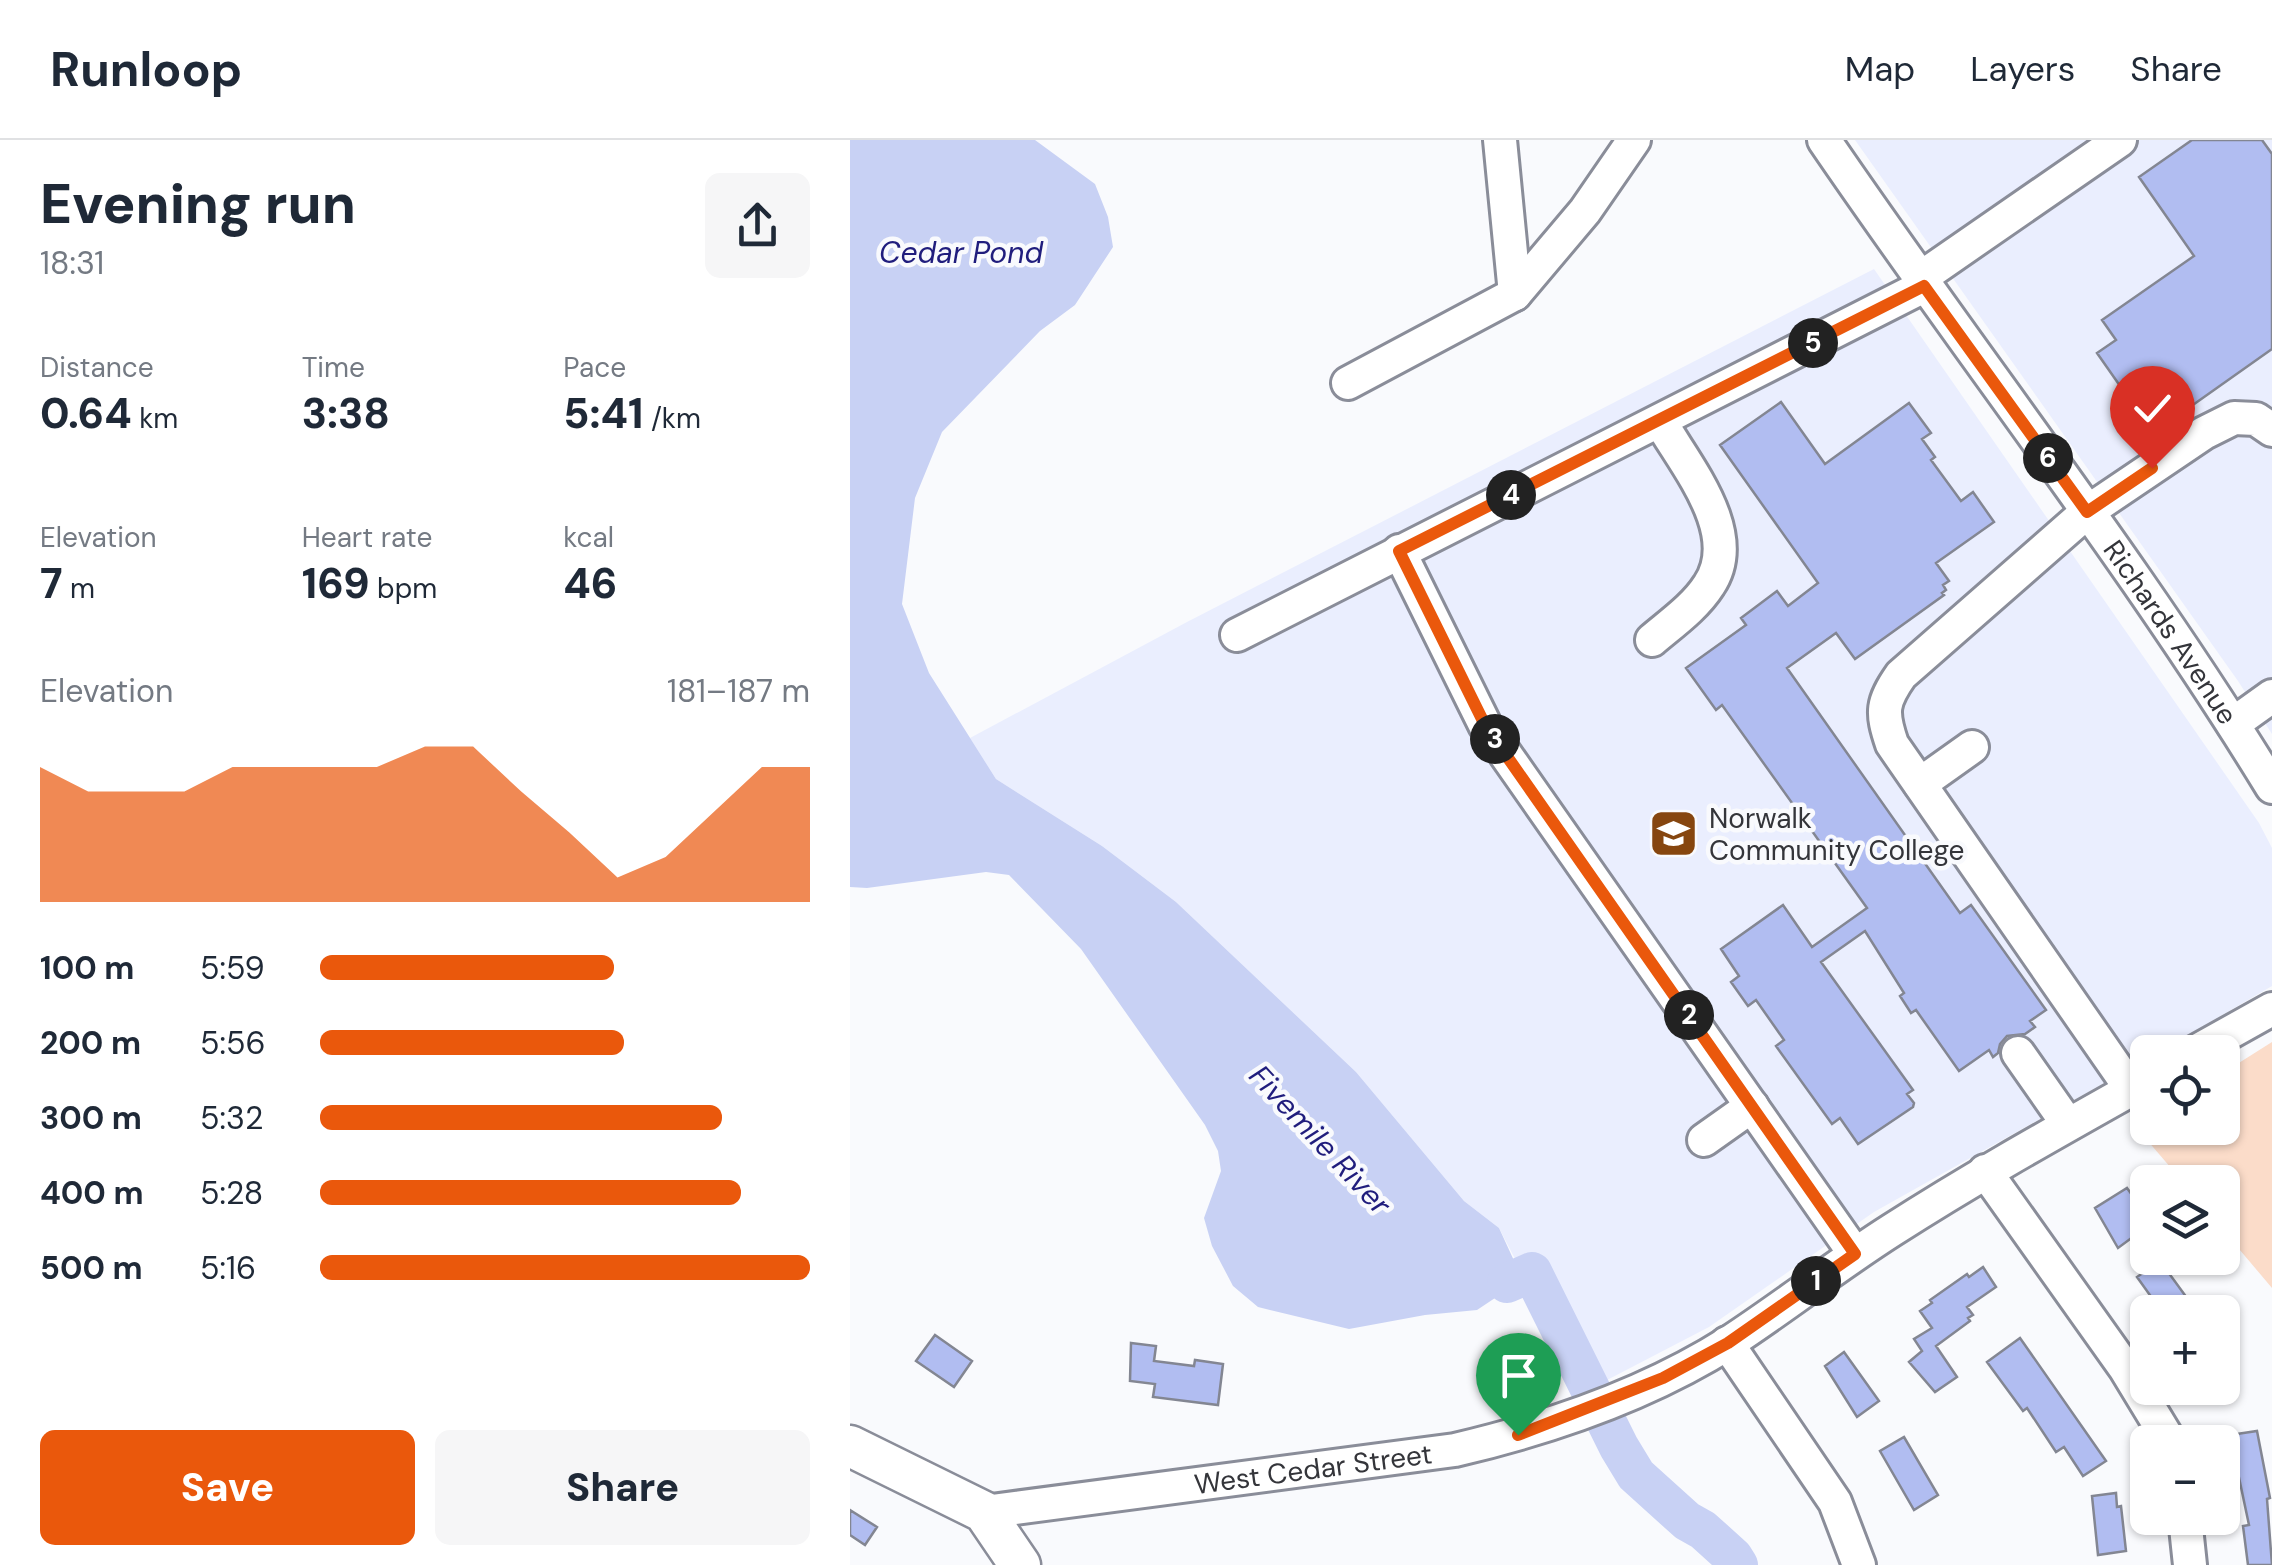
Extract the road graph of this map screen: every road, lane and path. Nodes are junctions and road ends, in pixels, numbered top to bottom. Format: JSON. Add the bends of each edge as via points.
{"nodes":[{"id":1,"x":1500,"y":140,"type":"edge"},
{"id":2,"x":1634,"y":140,"type":"edge"},
{"id":3,"x":1824,"y":140,"type":"edge"},
{"id":4,"x":2120,"y":140,"type":"edge"},
{"id":5,"x":1921,"y":282,"type":"junction"},
{"id":6,"x":1514,"y":294,"type":"junction"},
{"id":7,"x":1348,"y":383,"type":"dead end"},
{"id":8,"x":1660,"y":421,"type":"junction"},
{"id":9,"x":2272,"y":430,"type":"edge"},
{"id":10,"x":2087,"y":512,"type":"junction"},
{"id":11,"x":1399,"y":551,"type":"junction"},
{"id":12,"x":1237,"y":635,"type":"dead end"},
{"id":13,"x":1652,"y":640,"type":"dead end"},
{"id":14,"x":2272,"y":696,"type":"edge"},
{"id":15,"x":2234,"y":724,"type":"junction"},
{"id":16,"x":1972,"y":747,"type":"dead end"},
{"id":17,"x":1920,"y":784,"type":"junction"},
{"id":18,"x":2272,"y":787,"type":"edge"},
{"id":19,"x":2272,"y":1008,"type":"edge"},
{"id":20,"x":2225,"y":1035,"type":"edge"},
{"id":21,"x":2018,"y":1053,"type":"dead end"},
{"id":22,"x":2130,"y":1072,"type":"edge"},
{"id":23,"x":2130,"y":1089,"type":"edge"},
{"id":24,"x":1752,"y":1106,"type":"junction"},
{"id":25,"x":2067,"y":1123,"type":"junction"},
{"id":26,"x":1704,"y":1140,"type":"dead end"},
{"id":27,"x":1985,"y":1170,"type":"junction"},
{"id":28,"x":1855,"y":1254,"type":"junction"},
{"id":29,"x":1728,"y":1343,"type":"junction"},
{"id":30,"x":2160,"y":1425,"type":"edge"},
{"id":31,"x":850,"y":1446,"type":"edge"},
{"id":32,"x":984,"y":1512,"type":"junction"},
{"id":33,"x":2187,"y":1535,"type":"edge"},
{"id":34,"x":1020,"y":1565,"type":"edge"},
{"id":35,"x":1860,"y":1565,"type":"edge"},
{"id":36,"x":2190,"y":1565,"type":"edge"}],
"edges":[{"from":1,"to":6,"type":"street"},
{"from":2,"to":6,"type":"street"},
{"from":3,"to":5,"type":"street","name":"Richards Avenue"},
{"from":4,"to":5,"type":"street"},
{"from":5,"to":8,"type":"street"},
{"from":5,"to":10,"type":"street","name":"Richards Avenue"},
{"from":6,"to":7,"type":"street"},
{"from":8,"to":11,"type":"street"},
{"from":8,"to":13,"type":"street","via":[[1714,517],[1720,554],[1708,588]]},
{"from":9,"to":10,"type":"street","via":[[2256,419],[2234,418]]},
{"from":10,"to":15,"type":"street","name":"Richards Avenue"},
{"from":10,"to":17,"type":"street","via":[[1901,674],[1886,695],[1884,720],[1892,744]]},
{"from":11,"to":12,"type":"street"},
{"from":11,"to":24,"type":"street","via":[[1485,725]]},
{"from":14,"to":15,"type":"street"},
{"from":15,"to":18,"type":"street","name":"Richards Avenue"},
{"from":16,"to":17,"type":"street"},
{"from":17,"to":22,"type":"street"},
{"from":19,"to":20,"type":"street"},
{"from":21,"to":25,"type":"street"},
{"from":23,"to":25,"type":"street","name":"West Cedar Street"},
{"from":24,"to":26,"type":"street"},
{"from":24,"to":28,"type":"street"},
{"from":25,"to":27,"type":"street","name":"West Cedar Street"},
{"from":27,"to":28,"type":"street","name":"West Cedar Street"},
{"from":27,"to":30,"type":"street"},
{"from":28,"to":29,"type":"street","name":"West Cedar Street"},
{"from":29,"to":32,"type":"street","name":"West Cedar Street","via":[[1595,1406],[1455,1450]]},
{"from":29,"to":35,"type":"street","via":[[1835,1502]]},
{"from":31,"to":32,"type":"main road"},
{"from":32,"to":34,"type":"main road"},
{"from":33,"to":36,"type":"street"}]}
